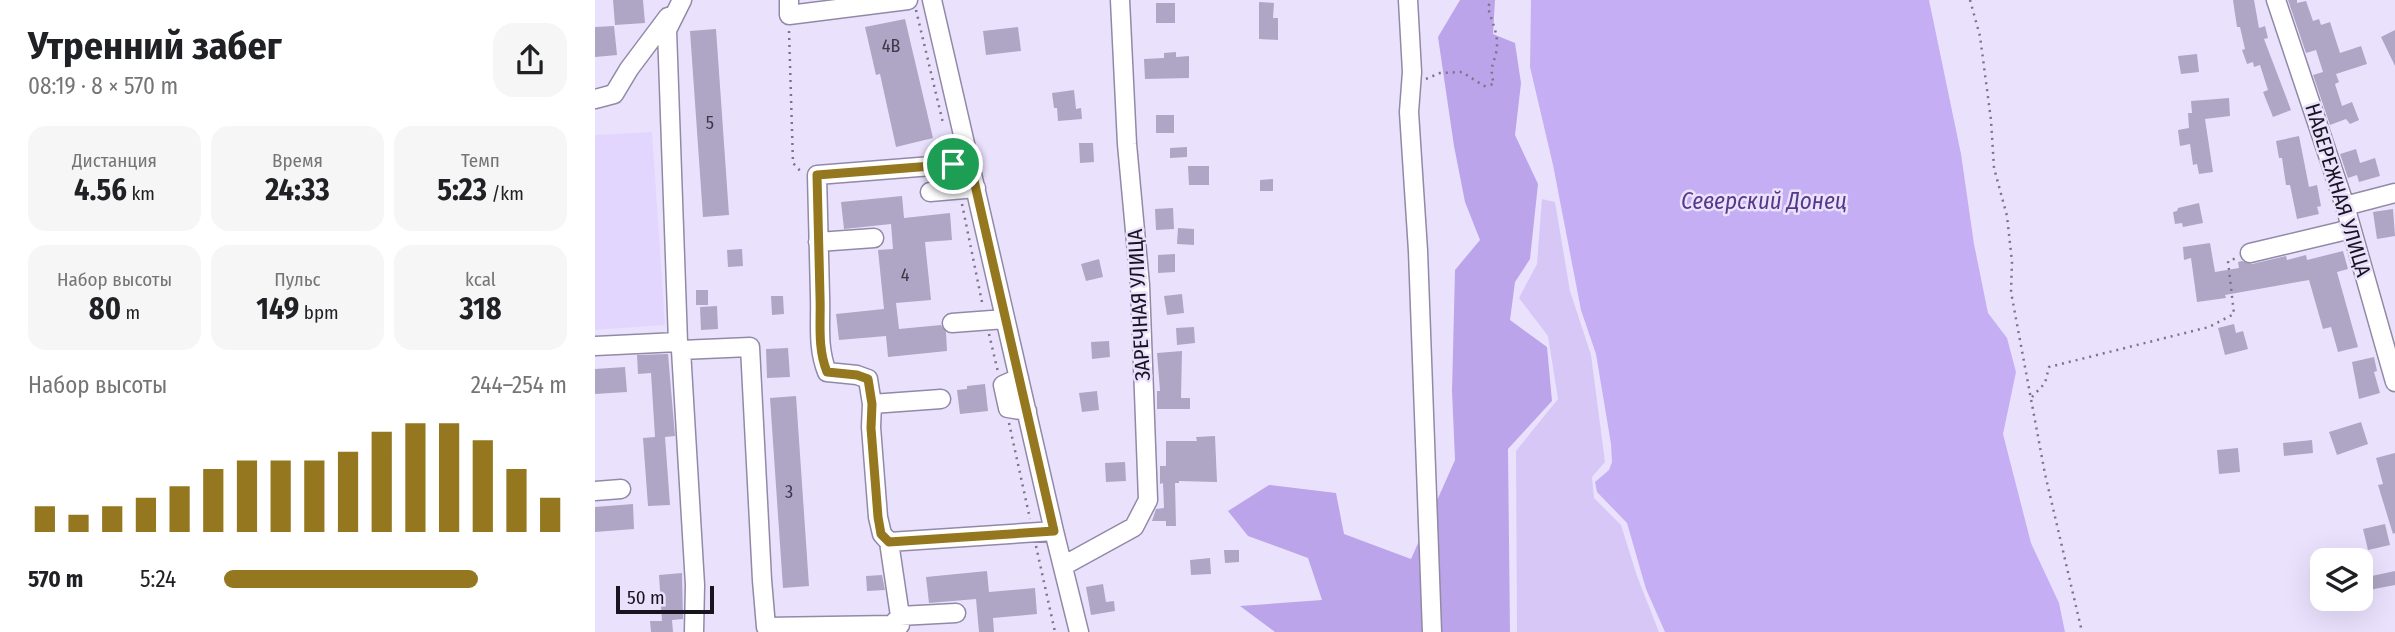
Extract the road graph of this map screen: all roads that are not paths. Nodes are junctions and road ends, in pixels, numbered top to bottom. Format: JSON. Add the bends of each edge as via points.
{"nodes":[{"id":1,"x":908,"y":0,"type":"edge"},
{"id":2,"x":932,"y":0,"type":"edge"},
{"id":3,"x":1120,"y":0,"type":"edge"},
{"id":4,"x":1408,"y":0,"type":"edge"},
{"id":5,"x":2276,"y":0,"type":"edge"},
{"id":6,"x":681,"y":2,"type":"edge"},
{"id":7,"x":874,"y":2,"type":"edge"},
{"id":8,"x":789,"y":7,"type":"edge"},
{"id":9,"x":595,"y":99,"type":"edge"},
{"id":10,"x":970,"y":163,"type":"junction"},
{"id":11,"x":967,"y":189,"type":"junction"},
{"id":12,"x":930,"y":192,"type":"dead end"},
{"id":13,"x":2395,"y":192,"type":"edge"},
{"id":14,"x":2345,"y":206,"type":"junction"},
{"id":15,"x":2351,"y":229,"type":"junction"},
{"id":16,"x":874,"y":238,"type":"dead end"},
{"id":17,"x":818,"y":242,"type":"junction"},
{"id":18,"x":2250,"y":253,"type":"road end"},
{"id":19,"x":1005,"y":319,"type":"junction"},
{"id":20,"x":952,"y":323,"type":"dead end"},
{"id":21,"x":595,"y":346,"type":"edge"},
{"id":22,"x":679,"y":346,"type":"junction"},
{"id":23,"x":2393,"y":371,"type":"edge"},
{"id":24,"x":941,"y":399,"type":"dead end"},
{"id":25,"x":872,"y":404,"type":"junction"},
{"id":26,"x":621,"y":489,"type":"dead end"},
{"id":27,"x":595,"y":491,"type":"edge"},
{"id":28,"x":1054,"y":531,"type":"junction"},
{"id":29,"x":889,"y":542,"type":"junction"},
{"id":30,"x":1063,"y":566,"type":"junction"},
{"id":31,"x":956,"y":612,"type":"dead end"},
{"id":32,"x":900,"y":624,"type":"edge"},
{"id":33,"x":1080,"y":629,"type":"edge"},
{"id":34,"x":695,"y":632,"type":"edge"},
{"id":35,"x":1432,"y":632,"type":"edge"}],
"edges":[{"from":1,"to":7,"type":"street"},
{"from":2,"to":10,"type":"street"},
{"from":3,"to":30,"type":"street","name":"ЗАРЕЧНАЯ УЛИЦА","via":[[1140,285],[1148,500],[1134,527]]},
{"from":4,"to":35,"type":"street"},
{"from":5,"to":14,"type":"street","name":"НАБЕРЕЖНАЯ УЛИЦА"},
{"from":6,"to":9,"type":"street","via":[[614,94]]},
{"from":6,"to":22,"type":"street","via":[[667,30]]},
{"from":7,"to":8,"type":"street"},
{"from":10,"to":11,"type":"street"},
{"from":10,"to":17,"type":"street","via":[[817,175]]},
{"from":11,"to":12,"type":"street"},
{"from":11,"to":19,"type":"street"},
{"from":13,"to":14,"type":"street"},
{"from":14,"to":15,"type":"street","name":"НАБЕРЕЖНАЯ УЛИЦА"},
{"from":15,"to":18,"type":"street"},
{"from":15,"to":23,"type":"street","name":"НАБЕРЕЖНАЯ УЛИЦА"},
{"from":16,"to":17,"type":"street"},
{"from":17,"to":25,"type":"street","via":[[822,360],[827,372],[868,379]]},
{"from":19,"to":20,"type":"street"},
{"from":19,"to":28,"type":"street"},
{"from":21,"to":22,"type":"street"},
{"from":22,"to":32,"type":"street","via":[[750,346],[767,627]]},
{"from":22,"to":34,"type":"street"},
{"from":24,"to":25,"type":"street"},
{"from":25,"to":29,"type":"street","via":[[878,517],[881,534]]},
{"from":26,"to":27,"type":"street"},
{"from":28,"to":29,"type":"street"},
{"from":28,"to":30,"type":"street"},
{"from":29,"to":32,"type":"street"},
{"from":30,"to":33,"type":"street"},
{"from":31,"to":32,"type":"street"}]}
